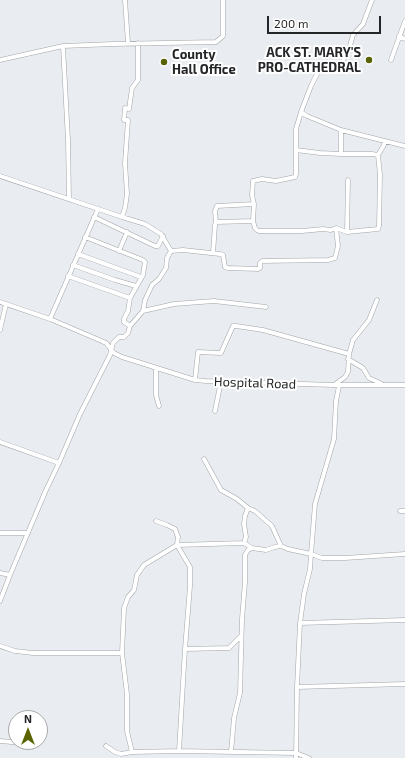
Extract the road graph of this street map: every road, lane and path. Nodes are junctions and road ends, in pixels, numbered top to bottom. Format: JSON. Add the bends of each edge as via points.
{"nodes":[{"id":1,"x":125,"y":0,"type":"edge"},
{"id":2,"x":223,"y":0,"type":"edge"},
{"id":3,"x":372,"y":0,"type":"edge"},
{"id":4,"x":405,"y":21,"type":"edge"},
{"id":5,"x":399,"y":36,"type":"junction"},
{"id":6,"x":405,"y":39,"type":"edge"},
{"id":7,"x":128,"y":43,"type":"junction"},
{"id":8,"x":138,"y":43,"type":"junction"},
{"id":9,"x":62,"y":46,"type":"junction"},
{"id":10,"x":0,"y":60,"type":"edge"},
{"id":11,"x":391,"y":60,"type":"dead end"},
{"id":12,"x":301,"y":112,"type":"junction"},
{"id":13,"x":341,"y":130,"type":"junction"},
{"id":14,"x":384,"y":141,"type":"junction"},
{"id":15,"x":405,"y":146,"type":"edge"},
{"id":16,"x":296,"y":150,"type":"junction"},
{"id":17,"x":341,"y":154,"type":"junction"},
{"id":18,"x":378,"y":155,"type":"junction"},
{"id":19,"x":0,"y":176,"type":"edge"},
{"id":20,"x":348,"y":180,"type":"dead end"},
{"id":21,"x":69,"y":199,"type":"junction"},
{"id":22,"x":254,"y":204,"type":"junction"},
{"id":23,"x":98,"y":209,"type":"junction"},
{"id":24,"x":94,"y":217,"type":"junction"},
{"id":25,"x":122,"y":217,"type":"junction"},
{"id":26,"x":253,"y":221,"type":"junction"},
{"id":27,"x":216,"y":222,"type":"junction"},
{"id":28,"x":336,"y":228,"type":"junction"},
{"id":29,"x":126,"y":232,"type":"junction"},
{"id":30,"x":347,"y":232,"type":"junction"},
{"id":31,"x":162,"y":236,"type":"junction"},
{"id":32,"x":85,"y":237,"type":"junction"},
{"id":33,"x":119,"y":251,"type":"junction"},
{"id":34,"x":171,"y":251,"type":"junction"},
{"id":35,"x":213,"y":253,"type":"junction"},
{"id":36,"x":78,"y":254,"type":"junction"},
{"id":37,"x":73,"y":264,"type":"junction"},
{"id":38,"x":68,"y":276,"type":"junction"},
{"id":39,"x":141,"y":277,"type":"junction"},
{"id":40,"x":136,"y":286,"type":"junction"},
{"id":41,"x":130,"y":298,"type":"junction"},
{"id":42,"x":377,"y":300,"type":"dead end"},
{"id":43,"x":0,"y":302,"type":"edge"},
{"id":44,"x":6,"y":304,"type":"junction"},
{"id":45,"x":266,"y":307,"type":"dead end"},
{"id":46,"x":143,"y":311,"type":"junction"},
{"id":47,"x":50,"y":319,"type":"junction"},
{"id":48,"x":130,"y":326,"type":"junction"},
{"id":49,"x":0,"y":330,"type":"edge"},
{"id":50,"x":112,"y":350,"type":"junction"},
{"id":51,"x":349,"y":354,"type":"junction"},
{"id":52,"x":348,"y":359,"type":"junction"},
{"id":53,"x":156,"y":368,"type":"junction"},
{"id":54,"x":195,"y":380,"type":"junction"},
{"id":55,"x":221,"y":381,"type":"junction"},
{"id":56,"x":334,"y":386,"type":"junction"},
{"id":57,"x":339,"y":386,"type":"junction"},
{"id":58,"x":384,"y":386,"type":"junction"},
{"id":59,"x":405,"y":386,"type":"edge"},
{"id":60,"x":159,"y":406,"type":"dead end"},
{"id":61,"x":215,"y":412,"type":"dead end"},
{"id":62,"x":0,"y":442,"type":"edge"},
{"id":63,"x":204,"y":459,"type":"dead end"},
{"id":64,"x":59,"y":463,"type":"junction"},
{"id":65,"x":248,"y":508,"type":"junction"},
{"id":66,"x":400,"y":511,"type":"dead end"},
{"id":67,"x":405,"y":511,"type":"edge"},
{"id":68,"x":156,"y":521,"type":"dead end"},
{"id":69,"x":0,"y":533,"type":"edge"},
{"id":70,"x":28,"y":533,"type":"junction"},
{"id":71,"x":244,"y":543,"type":"junction"},
{"id":72,"x":177,"y":545,"type":"junction"},
{"id":73,"x":281,"y":546,"type":"junction"},
{"id":74,"x":252,"y":548,"type":"junction"},
{"id":75,"x":311,"y":554,"type":"junction"},
{"id":76,"x":405,"y":554,"type":"edge"},
{"id":77,"x":0,"y":573,"type":"edge"},
{"id":78,"x":10,"y":575,"type":"junction"},
{"id":79,"x":0,"y":601,"type":"edge"},
{"id":80,"x":405,"y":620,"type":"edge"},
{"id":81,"x":300,"y":623,"type":"junction"},
{"id":82,"x":242,"y":636,"type":"junction"},
{"id":83,"x":0,"y":646,"type":"edge"},
{"id":84,"x":185,"y":649,"type":"junction"},
{"id":85,"x":122,"y":654,"type":"junction"},
{"id":86,"x":405,"y":684,"type":"edge"},
{"id":87,"x":297,"y":687,"type":"junction"},
{"id":88,"x":106,"y":746,"type":"dead end"},
{"id":89,"x":179,"y":751,"type":"junction"},
{"id":90,"x":132,"y":752,"type":"junction"},
{"id":91,"x":231,"y":752,"type":"junction"},
{"id":92,"x":296,"y":756,"type":"edge"},
{"id":93,"x":308,"y":758,"type":"edge"}],
"edges":[{"from":1,"to":7,"type":"street"},
{"from":2,"to":8,"type":"street","via":[[223,36],[216,42]]},
{"from":3,"to":12,"type":"street","via":[[363,24],[353,35],[341,65],[318,72]]},
{"from":4,"to":5,"type":"street"},
{"from":5,"to":6,"type":"street"},
{"from":5,"to":11,"type":"street"},
{"from":7,"to":8,"type":"street"},
{"from":7,"to":9,"type":"street"},
{"from":8,"to":25,"type":"street","via":[[138,80],[132,88],[129,109],[125,108],[124,120],[128,120],[125,163],[127,194]]},
{"from":9,"to":10,"type":"street"},
{"from":9,"to":21,"type":"street"},
{"from":12,"to":13,"type":"street"},
{"from":12,"to":16,"type":"street","via":[[296,129]]},
{"from":13,"to":14,"type":"street"},
{"from":13,"to":17,"type":"street"},
{"from":14,"to":15,"type":"street"},
{"from":14,"to":18,"type":"street"},
{"from":16,"to":17,"type":"street"},
{"from":16,"to":22,"type":"street","via":[[294,177],[253,182]]},
{"from":17,"to":18,"type":"street"},
{"from":18,"to":30,"type":"street","via":[[379,227],[375,230]]},
{"from":19,"to":21,"type":"street"},
{"from":20,"to":30,"type":"street"},
{"from":21,"to":23,"type":"street"},
{"from":22,"to":26,"type":"street"},
{"from":22,"to":27,"type":"street","via":[[217,206]]},
{"from":23,"to":24,"type":"street"},
{"from":23,"to":25,"type":"street"},
{"from":24,"to":29,"type":"street"},
{"from":24,"to":32,"type":"street"},
{"from":25,"to":31,"type":"street","via":[[145,224]]},
{"from":26,"to":27,"type":"street"},
{"from":26,"to":28,"type":"street","via":[[255,229],[259,231]]},
{"from":27,"to":35,"type":"street"},
{"from":28,"to":30,"type":"street"},
{"from":28,"to":35,"type":"street","via":[[338,246],[335,258],[328,260],[262,261],[259,269],[228,268],[225,267],[223,255]]},
{"from":29,"to":31,"type":"street","via":[[155,246],[158,246]]},
{"from":29,"to":33,"type":"street"},
{"from":31,"to":34,"type":"street"},
{"from":32,"to":33,"type":"street"},
{"from":32,"to":36,"type":"street"},
{"from":33,"to":39,"type":"street","via":[[143,260]]},
{"from":34,"to":35,"type":"street"},
{"from":34,"to":46,"type":"street","via":[[166,268],[152,285],[145,300]]},
{"from":36,"to":37,"type":"street"},
{"from":36,"to":39,"type":"street"},
{"from":37,"to":38,"type":"street"},
{"from":37,"to":40,"type":"street"},
{"from":38,"to":41,"type":"street"},
{"from":38,"to":47,"type":"street"},
{"from":39,"to":40,"type":"street"},
{"from":40,"to":41,"type":"street"},
{"from":41,"to":48,"type":"street","via":[[124,320]]},
{"from":42,"to":51,"type":"street","via":[[369,320],[353,340]]},
{"from":43,"to":44,"type":"street","name":"Hospital Road"},
{"from":44,"to":47,"type":"street","name":"Hospital Road"},
{"from":44,"to":49,"type":"street"},
{"from":45,"to":46,"type":"street","via":[[214,301],[174,304]]},
{"from":46,"to":48,"type":"street"},
{"from":47,"to":50,"type":"street","name":"Hospital Road","via":[[106,343]]},
{"from":48,"to":50,"type":"street","via":[[128,333],[113,343]]},
{"from":50,"to":53,"type":"street","name":"Hospital Road","via":[[116,355]]},
{"from":50,"to":64,"type":"street"},
{"from":51,"to":52,"type":"street"},
{"from":51,"to":54,"type":"street","via":[[262,330],[233,326],[221,354],[198,352]]},
{"from":52,"to":56,"type":"street","via":[[348,372]]},
{"from":52,"to":58,"type":"street","via":[[363,368],[369,378]]},
{"from":53,"to":54,"type":"street","name":"Hospital Road"},
{"from":53,"to":60,"type":"street","via":[[156,395]]},
{"from":54,"to":55,"type":"street","name":"Hospital Road"},
{"from":55,"to":56,"type":"street","name":"Hospital Road"},
{"from":55,"to":61,"type":"street"},
{"from":56,"to":57,"type":"street","name":"Hospital Road"},
{"from":57,"to":58,"type":"street","name":"Hospital Road"},
{"from":57,"to":75,"type":"street","via":[[334,439],[315,504]]},
{"from":58,"to":59,"type":"street","name":"Hospital Road"},
{"from":62,"to":64,"type":"street"},
{"from":63,"to":65,"type":"street","via":[[220,490]]},
{"from":64,"to":70,"type":"street"},
{"from":65,"to":71,"type":"street","via":[[244,524]]},
{"from":65,"to":73,"type":"street","via":[[272,526]]},
{"from":66,"to":67,"type":"street"},
{"from":68,"to":72,"type":"street","via":[[176,529]]},
{"from":69,"to":70,"type":"street"},
{"from":70,"to":78,"type":"street"},
{"from":71,"to":72,"type":"street"},
{"from":71,"to":74,"type":"street"},
{"from":72,"to":84,"type":"street","via":[[190,567]]},
{"from":72,"to":85,"type":"street","via":[[144,565],[137,575],[134,590],[124,608]]},
{"from":73,"to":74,"type":"street","via":[[266,550]]},
{"from":73,"to":75,"type":"street","via":[[288,550]]},
{"from":74,"to":82,"type":"street","via":[[245,555]]},
{"from":75,"to":76,"type":"street","via":[[322,558],[345,558]]},
{"from":75,"to":81,"type":"street"},
{"from":77,"to":78,"type":"street"},
{"from":78,"to":79,"type":"street"},
{"from":80,"to":81,"type":"street"},
{"from":81,"to":87,"type":"street"},
{"from":82,"to":84,"type":"street","via":[[229,648]]},
{"from":82,"to":91,"type":"street","via":[[240,693],[234,718]]},
{"from":83,"to":85,"type":"street","via":[[33,654]]},
{"from":84,"to":89,"type":"street"},
{"from":85,"to":90,"type":"street","via":[[127,694],[127,731]]},
{"from":86,"to":87,"type":"street"},
{"from":87,"to":92,"type":"street"},
{"from":88,"to":90,"type":"street","via":[[119,753]]},
{"from":89,"to":90,"type":"street"},
{"from":89,"to":91,"type":"street"},
{"from":91,"to":92,"type":"street"},
{"from":92,"to":93,"type":"street"}]}
